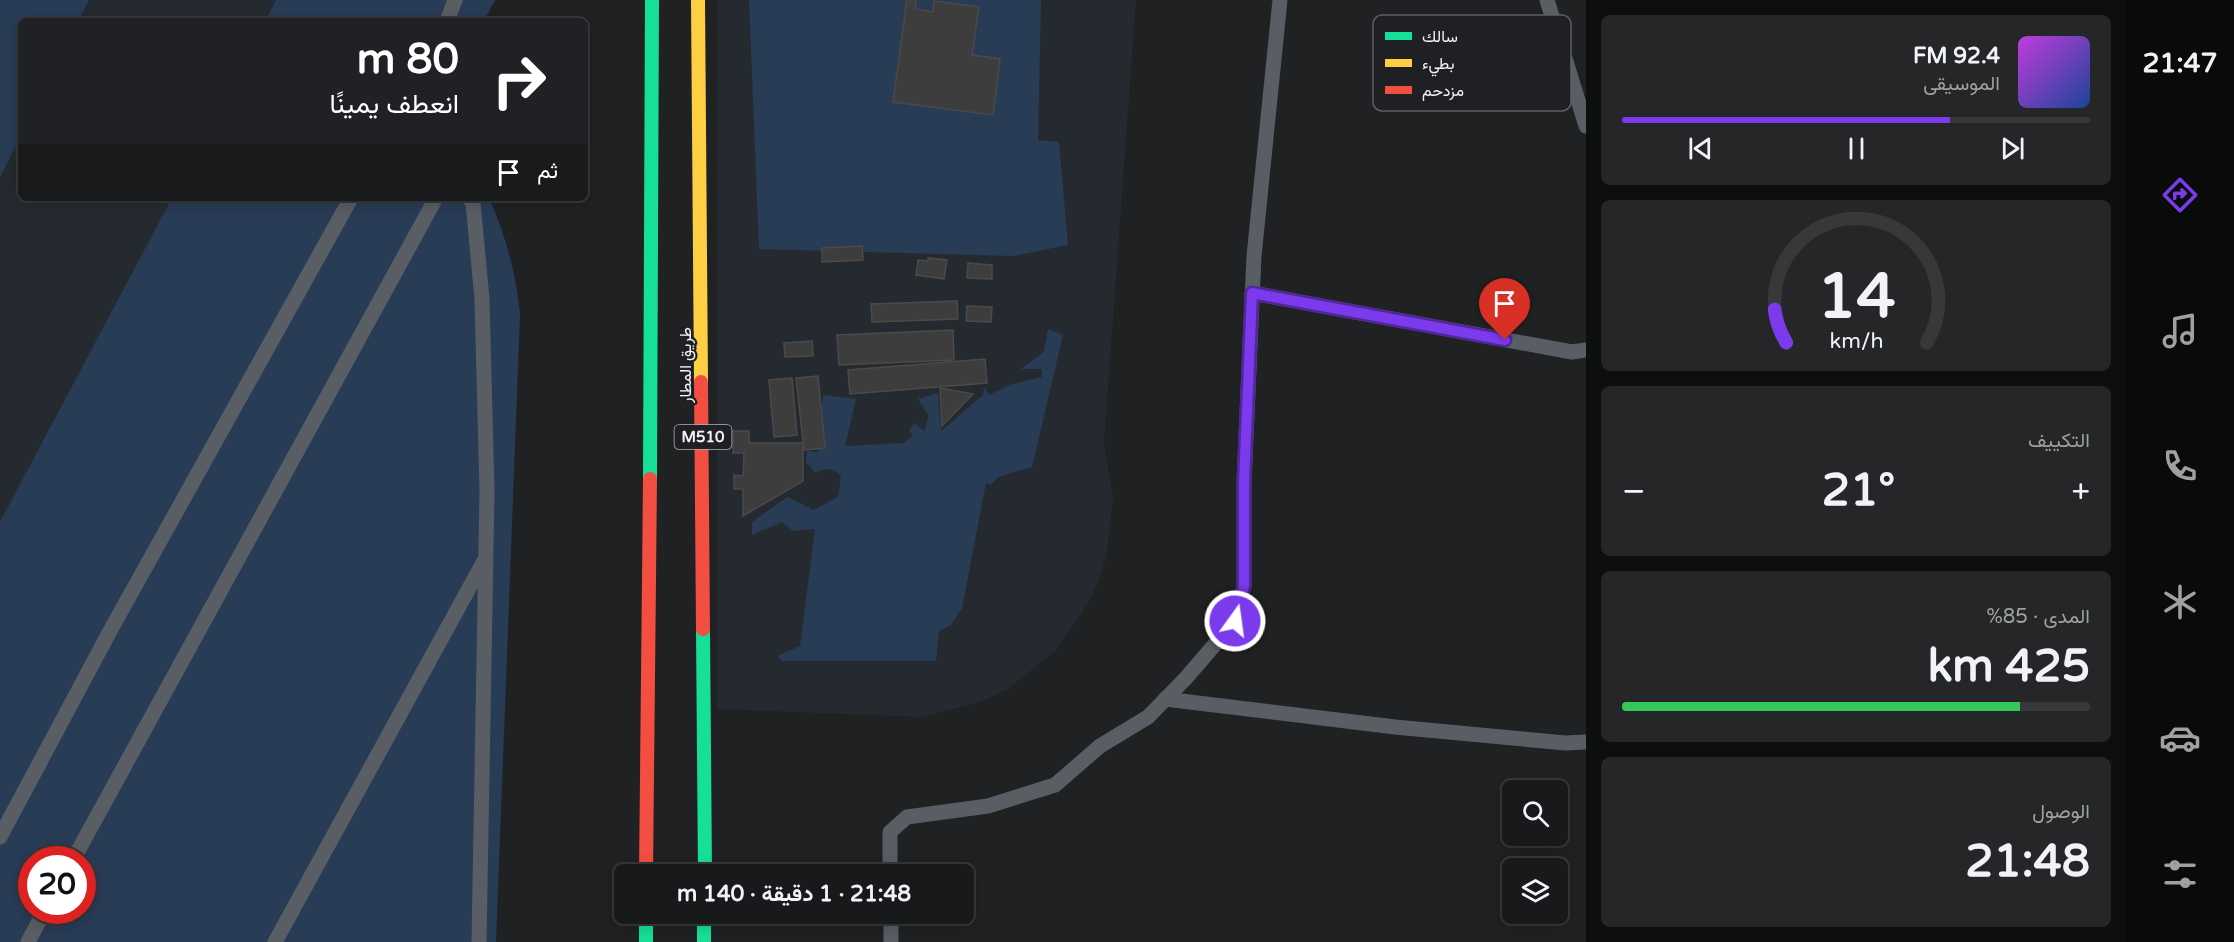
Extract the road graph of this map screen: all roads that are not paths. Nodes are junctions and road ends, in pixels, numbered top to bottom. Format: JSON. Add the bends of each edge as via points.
{"nodes":[{"id":1,"x":455,"y":0,"type":"edge"},
{"id":2,"x":652,"y":0,"type":"edge"},
{"id":3,"x":698,"y":0,"type":"edge"},
{"id":4,"x":1280,"y":0,"type":"edge"},
{"id":5,"x":1547,"y":0,"type":"edge"},
{"id":6,"x":1552,"y":15,"type":"edge"},
{"id":7,"x":448,"y":18,"type":"edge"},
{"id":8,"x":1571,"y":78,"type":"edge"},
{"id":9,"x":1586,"y":126,"type":"edge"},
{"id":10,"x":349,"y":201,"type":"edge"},
{"id":11,"x":434,"y":201,"type":"edge"},
{"id":12,"x":471,"y":201,"type":"edge"},
{"id":13,"x":1252,"y":293,"type":"junction"},
{"id":14,"x":1586,"y":350,"type":"edge"},
{"id":15,"x":486,"y":557,"type":"junction"},
{"id":16,"x":1165,"y":699,"type":"junction"},
{"id":17,"x":1586,"y":742,"type":"edge"},
{"id":18,"x":0,"y":837,"type":"edge"},
{"id":19,"x":82,"y":846,"type":"edge"},
{"id":20,"x":646,"y":864,"type":"edge"},
{"id":21,"x":705,"y":864,"type":"edge"},
{"id":22,"x":890,"y":864,"type":"edge"},
{"id":23,"x":38,"y":924,"type":"edge"},
{"id":24,"x":646,"y":924,"type":"edge"},
{"id":25,"x":704,"y":924,"type":"edge"},
{"id":26,"x":891,"y":924,"type":"edge"},
{"id":27,"x":28,"y":942,"type":"edge"},
{"id":28,"x":275,"y":942,"type":"edge"},
{"id":29,"x":479,"y":942,"type":"edge"},
{"id":30,"x":646,"y":942,"type":"edge"},
{"id":31,"x":704,"y":942,"type":"edge"},
{"id":32,"x":891,"y":942,"type":"edge"}],
"edges":[{"from":1,"to":7,"type":"lane"},
{"from":2,"to":20,"type":"highway","name":"طريق المطار","number":"M510"},
{"from":3,"to":21,"type":"highway","name":"طريق المطار","number":"M510"},
{"from":4,"to":13,"type":"lane"},
{"from":5,"to":6,"type":"lane"},
{"from":8,"to":9,"type":"lane"},
{"from":10,"to":18,"type":"lane"},
{"from":11,"to":19,"type":"lane"},
{"from":12,"to":15,"type":"lane","via":[[483,321]]},
{"from":13,"to":14,"type":"lane","via":[[1572,352]]},
{"from":13,"to":16,"type":"lane","via":[[1244,586],[1235,621]]},
{"from":15,"to":28,"type":"lane"},
{"from":15,"to":29,"type":"lane"},
{"from":16,"to":17,"type":"lane","via":[[1395,727]]},
{"from":16,"to":22,"type":"lane","via":[[1148,717],[1100,747],[1055,785],[987,806],[907,817],[890,832]]},
{"from":23,"to":27,"type":"lane"},
{"from":24,"to":30,"type":"highway"},
{"from":25,"to":31,"type":"highway"},
{"from":26,"to":32,"type":"lane"}]}
